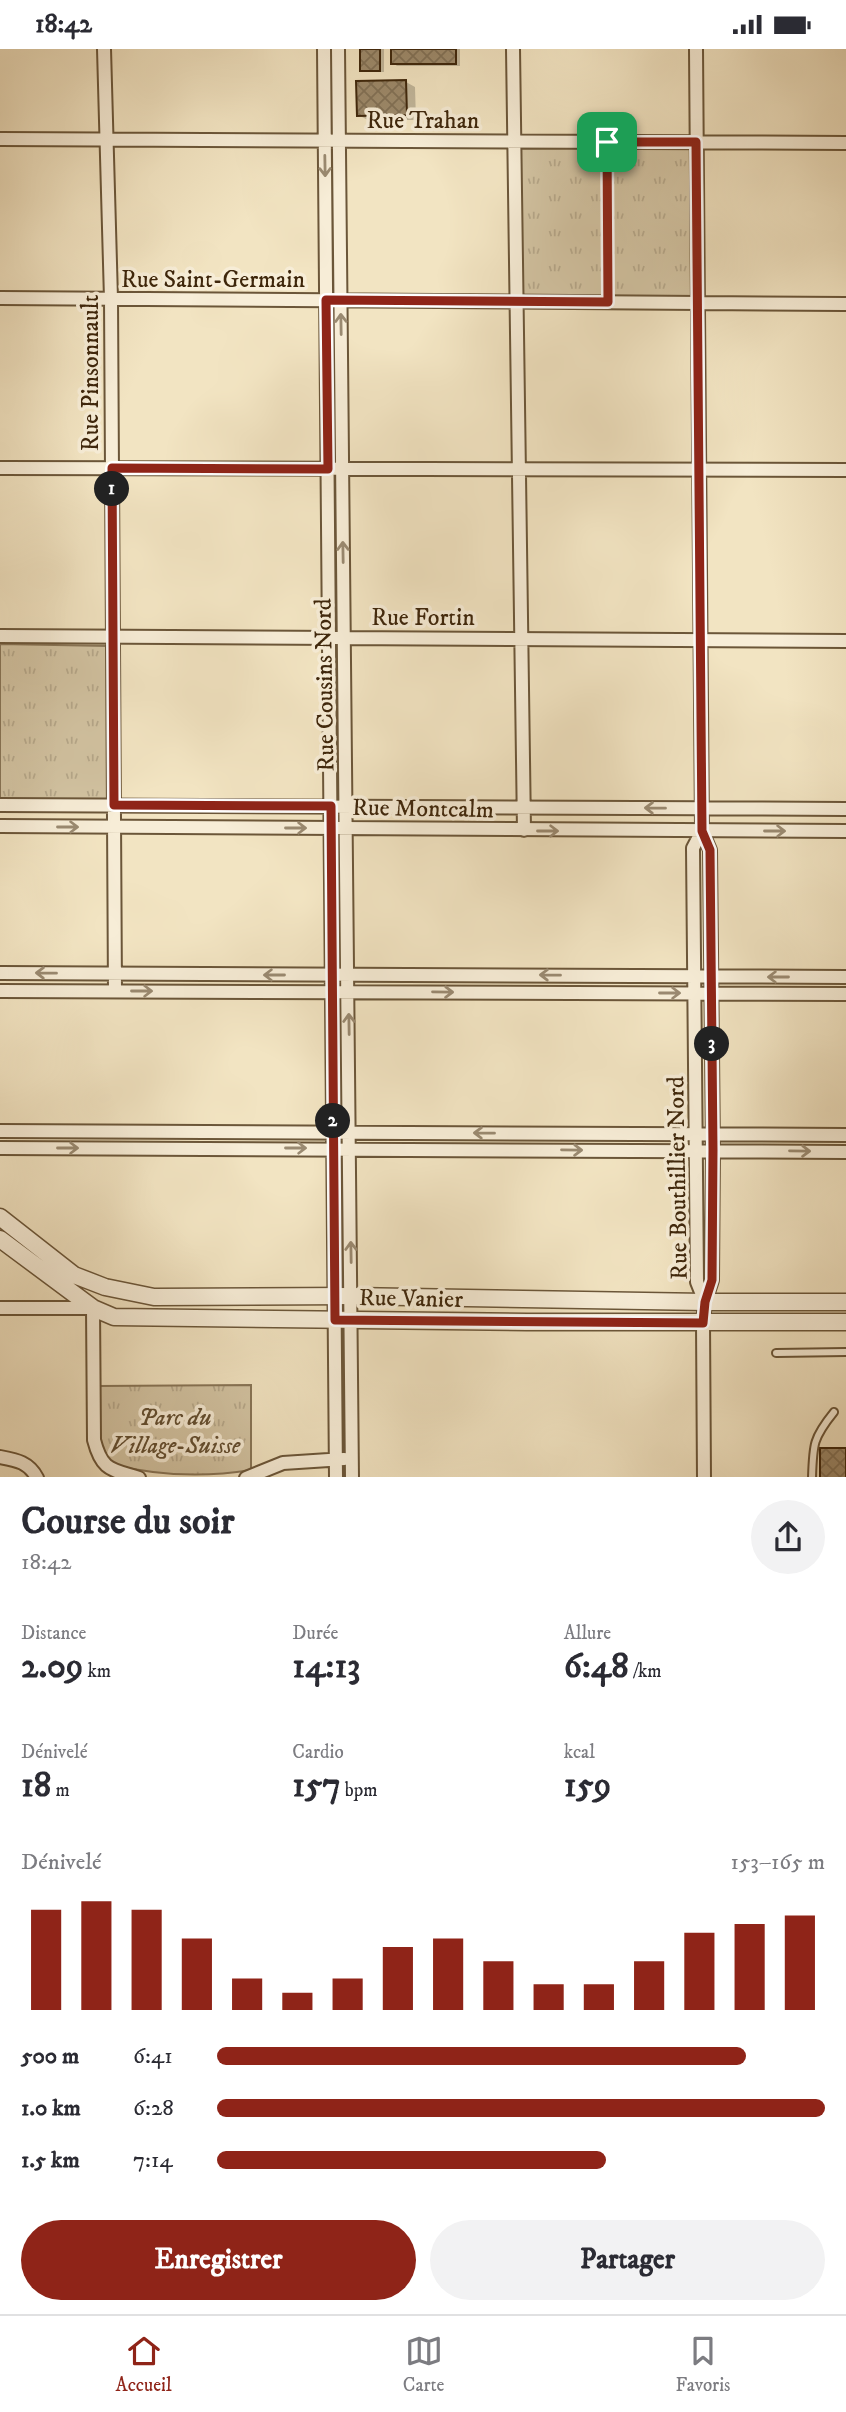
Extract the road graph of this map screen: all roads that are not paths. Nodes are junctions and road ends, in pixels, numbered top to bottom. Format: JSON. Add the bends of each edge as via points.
{"nodes":[{"id":1,"x":104,"y":49,"type":"edge"},
{"id":2,"x":324,"y":49,"type":"edge"},
{"id":3,"x":338,"y":49,"type":"edge"},
{"id":4,"x":513,"y":49,"type":"edge"},
{"id":5,"x":696,"y":49,"type":"edge"},
{"id":6,"x":0,"y":139,"type":"edge"},
{"id":7,"x":106,"y":139,"type":"junction"},
{"id":8,"x":325,"y":140,"type":"junction"},
{"id":9,"x":339,"y":141,"type":"junction"},
{"id":10,"x":514,"y":141,"type":"junction"},
{"id":11,"x":696,"y":142,"type":"junction"},
{"id":12,"x":846,"y":143,"type":"edge"},
{"id":13,"x":0,"y":299,"type":"edge"},
{"id":14,"x":111,"y":299,"type":"junction"},
{"id":15,"x":326,"y":300,"type":"junction"},
{"id":16,"x":340,"y":301,"type":"junction"},
{"id":17,"x":516,"y":302,"type":"junction"},
{"id":18,"x":698,"y":303,"type":"junction"},
{"id":19,"x":846,"y":304,"type":"edge"},
{"id":20,"x":0,"y":467,"type":"edge"},
{"id":21,"x":112,"y":468,"type":"junction"},
{"id":22,"x":328,"y":469,"type":"junction"},
{"id":23,"x":342,"y":469,"type":"junction"},
{"id":24,"x":519,"y":469,"type":"junction"},
{"id":25,"x":699,"y":470,"type":"junction"},
{"id":26,"x":846,"y":470,"type":"edge"},
{"id":27,"x":0,"y":636,"type":"edge"},
{"id":28,"x":113,"y":636,"type":"junction"},
{"id":29,"x":329,"y":638,"type":"junction"},
{"id":30,"x":344,"y":638,"type":"junction"},
{"id":31,"x":521,"y":639,"type":"junction"},
{"id":32,"x":700,"y":640,"type":"junction"},
{"id":33,"x":846,"y":641,"type":"edge"},
{"id":34,"x":0,"y":805,"type":"edge"},
{"id":35,"x":114,"y":805,"type":"junction"},
{"id":36,"x":331,"y":806,"type":"junction"},
{"id":37,"x":346,"y":807,"type":"junction"},
{"id":38,"x":523,"y":807,"type":"junction"},
{"id":39,"x":702,"y":809,"type":"junction"},
{"id":40,"x":846,"y":809,"type":"edge"},
{"id":41,"x":0,"y":826,"type":"edge"},
{"id":42,"x":114,"y":827,"type":"junction"},
{"id":43,"x":331,"y":828,"type":"junction"},
{"id":44,"x":346,"y":829,"type":"junction"},
{"id":45,"x":524,"y":831,"type":"junction"},
{"id":46,"x":702,"y":831,"type":"junction"},
{"id":47,"x":846,"y":831,"type":"edge"},
{"id":48,"x":0,"y":973,"type":"edge"},
{"id":49,"x":115,"y":974,"type":"junction"},
{"id":50,"x":348,"y":974,"type":"junction"},
{"id":51,"x":332,"y":975,"type":"junction"},
{"id":52,"x":522,"y":975,"type":"junction"},
{"id":53,"x":694,"y":977,"type":"junction"},
{"id":54,"x":710,"y":977,"type":"junction"},
{"id":55,"x":846,"y":977,"type":"edge"},
{"id":56,"x":0,"y":991,"type":"edge"},
{"id":57,"x":115,"y":991,"type":"junction"},
{"id":58,"x":332,"y":991,"type":"junction"},
{"id":59,"x":348,"y":991,"type":"junction"},
{"id":60,"x":522,"y":993,"type":"junction"},
{"id":61,"x":695,"y":993,"type":"junction"},
{"id":62,"x":712,"y":994,"type":"junction"},
{"id":63,"x":846,"y":994,"type":"edge"},
{"id":64,"x":0,"y":1131,"type":"edge"},
{"id":65,"x":111,"y":1131,"type":"junction"},
{"id":66,"x":334,"y":1132,"type":"junction"},
{"id":67,"x":350,"y":1132,"type":"junction"},
{"id":68,"x":526,"y":1134,"type":"junction"},
{"id":69,"x":695,"y":1134,"type":"junction"},
{"id":70,"x":712,"y":1135,"type":"junction"},
{"id":71,"x":846,"y":1135,"type":"edge"},
{"id":72,"x":0,"y":1148,"type":"edge"},
{"id":73,"x":111,"y":1148,"type":"junction"},
{"id":74,"x":334,"y":1149,"type":"junction"},
{"id":75,"x":350,"y":1149,"type":"junction"},
{"id":76,"x":525,"y":1149,"type":"junction"},
{"id":77,"x":713,"y":1150,"type":"junction"},
{"id":78,"x":695,"y":1151,"type":"junction"},
{"id":79,"x":846,"y":1151,"type":"edge"},
{"id":80,"x":0,"y":1217,"type":"edge"},
{"id":81,"x":0,"y":1239,"type":"edge"},
{"id":82,"x":105,"y":1287,"type":"junction"},
{"id":83,"x":352,"y":1296,"type":"junction"},
{"id":84,"x":335,"y":1298,"type":"junction"},
{"id":85,"x":527,"y":1299,"type":"junction"},
{"id":86,"x":705,"y":1302,"type":"junction"},
{"id":87,"x":846,"y":1302,"type":"edge"},
{"id":88,"x":0,"y":1308,"type":"edge"},
{"id":89,"x":93,"y":1308,"type":"junction"},
{"id":90,"x":335,"y":1320,"type":"junction"},
{"id":91,"x":352,"y":1320,"type":"junction"},
{"id":92,"x":527,"y":1322,"type":"junction"},
{"id":93,"x":846,"y":1322,"type":"edge"},
{"id":94,"x":703,"y":1323,"type":"junction"},
{"id":95,"x":846,"y":1352,"type":"edge"},
{"id":96,"x":776,"y":1353,"type":"dead end"},
{"id":97,"x":834,"y":1412,"type":"dead end"},
{"id":98,"x":0,"y":1457,"type":"edge"},
{"id":99,"x":336,"y":1459,"type":"junction"},
{"id":100,"x":352,"y":1459,"type":"junction"},
{"id":101,"x":37,"y":1477,"type":"edge"},
{"id":102,"x":136,"y":1477,"type":"edge"},
{"id":103,"x":248,"y":1477,"type":"edge"},
{"id":104,"x":336,"y":1477,"type":"edge"},
{"id":105,"x":352,"y":1477,"type":"edge"},
{"id":106,"x":704,"y":1477,"type":"edge"},
{"id":107,"x":812,"y":1477,"type":"edge"}],
"edges":[{"from":1,"to":7,"type":"street","name":"Rue Pinsonnault"},
{"from":2,"to":8,"type":"street","name":"Rue Cousins Nord"},
{"from":3,"to":9,"type":"street","name":"Rue Cousins Nord"},
{"from":4,"to":10,"type":"street"},
{"from":5,"to":11,"type":"street","name":"Rue Bouthillier Nord"},
{"from":6,"to":7,"type":"street","name":"Rue Trahan"},
{"from":7,"to":8,"type":"street","name":"Rue Trahan"},
{"from":7,"to":14,"type":"street","name":"Rue Pinsonnault"},
{"from":8,"to":9,"type":"street","name":"Rue Trahan"},
{"from":8,"to":15,"type":"street","name":"Rue Cousins Nord","one_way":true},
{"from":9,"to":10,"type":"street","name":"Rue Trahan"},
{"from":9,"to":16,"type":"street","name":"Rue Cousins Nord"},
{"from":10,"to":11,"type":"street","name":"Rue Trahan"},
{"from":10,"to":17,"type":"street"},
{"from":11,"to":12,"type":"street","name":"Rue Trahan"},
{"from":11,"to":18,"type":"street","name":"Rue Bouthillier Nord"},
{"from":13,"to":14,"type":"street","name":"Rue Saint-Germain"},
{"from":14,"to":15,"type":"street","name":"Rue Saint-Germain"},
{"from":14,"to":21,"type":"street","name":"Rue Pinsonnault"},
{"from":15,"to":16,"type":"street","name":"Rue Saint-Germain"},
{"from":15,"to":22,"type":"street","name":"Rue Cousins Nord"},
{"from":16,"to":17,"type":"street","name":"Rue Saint-Germain"},
{"from":23,"to":16,"type":"street","name":"Rue Cousins Nord","one_way":true},
{"from":17,"to":18,"type":"street","name":"Rue Saint-Germain"},
{"from":17,"to":24,"type":"street"},
{"from":18,"to":19,"type":"street","name":"Rue Saint-Germain"},
{"from":18,"to":25,"type":"street","name":"Rue Bouthillier Nord"},
{"from":20,"to":21,"type":"street"},
{"from":21,"to":22,"type":"street"},
{"from":21,"to":28,"type":"street","name":"Rue Pinsonnault"},
{"from":22,"to":23,"type":"street"},
{"from":22,"to":29,"type":"street","name":"Rue Cousins Nord"},
{"from":23,"to":24,"type":"street"},
{"from":30,"to":23,"type":"street","name":"Rue Cousins Nord","one_way":true},
{"from":24,"to":25,"type":"street"},
{"from":24,"to":31,"type":"street"},
{"from":25,"to":26,"type":"street"},
{"from":25,"to":32,"type":"street","name":"Rue Bouthillier Nord"},
{"from":27,"to":28,"type":"street","name":"Rue Fortin"},
{"from":28,"to":29,"type":"street","name":"Rue Fortin"},
{"from":28,"to":35,"type":"street","name":"Rue Pinsonnault"},
{"from":29,"to":30,"type":"street","name":"Rue Fortin"},
{"from":29,"to":36,"type":"street","name":"Rue Cousins Nord"},
{"from":30,"to":31,"type":"street","name":"Rue Fortin"},
{"from":30,"to":37,"type":"street","name":"Rue Cousins Nord"},
{"from":31,"to":32,"type":"street","name":"Rue Fortin"},
{"from":31,"to":38,"type":"street"},
{"from":32,"to":33,"type":"street","name":"Rue Fortin"},
{"from":32,"to":39,"type":"street","name":"Rue Bouthillier Nord"},
{"from":34,"to":35,"type":"street","name":"Rue Montcalm"},
{"from":35,"to":36,"type":"street","name":"Rue Montcalm"},
{"from":35,"to":42,"type":"street","name":"Rue Pinsonnault"},
{"from":36,"to":37,"type":"street","name":"Rue Montcalm"},
{"from":36,"to":43,"type":"street","name":"Rue Cousins Nord"},
{"from":37,"to":38,"type":"street","name":"Rue Montcalm"},
{"from":37,"to":44,"type":"street","name":"Rue Cousins Nord"},
{"from":39,"to":38,"type":"street","name":"Rue Montcalm","one_way":true},
{"from":38,"to":45,"type":"street"},
{"from":39,"to":40,"type":"street","name":"Rue Montcalm"},
{"from":39,"to":46,"type":"street","name":"Rue Bouthillier Nord"},
{"from":41,"to":42,"type":"street","name":"Rue Montcalm","one_way":true},
{"from":42,"to":43,"type":"street","name":"Rue Montcalm","one_way":true},
{"from":42,"to":49,"type":"street","name":"Rue Pinsonnault"},
{"from":43,"to":44,"type":"street","name":"Rue Montcalm"},
{"from":43,"to":51,"type":"street","name":"Rue Cousins Nord"},
{"from":44,"to":45,"type":"street","name":"Rue Montcalm"},
{"from":44,"to":50,"type":"street","name":"Rue Cousins Nord"},
{"from":45,"to":46,"type":"street","name":"Rue Montcalm","one_way":true},
{"from":46,"to":47,"type":"street","name":"Rue Montcalm","one_way":true},
{"from":46,"to":53,"type":"street","name":"Rue Bouthillier Nord","via":[[693,848]]},
{"from":46,"to":54,"type":"street","name":"Rue Bouthillier Nord","via":[[710,850]]},
{"from":49,"to":48,"type":"street","one_way":true},
{"from":51,"to":49,"type":"street","one_way":true},
{"from":49,"to":57,"type":"street","name":"Rue Pinsonnault"},
{"from":50,"to":51,"type":"street"},
{"from":50,"to":52,"type":"street"},
{"from":50,"to":59,"type":"street","name":"Rue Cousins Nord"},
{"from":51,"to":58,"type":"street","name":"Rue Cousins Nord"},
{"from":53,"to":52,"type":"street","one_way":true},
{"from":52,"to":60,"type":"street"},
{"from":53,"to":54,"type":"street"},
{"from":53,"to":61,"type":"street","name":"Rue Bouthillier Nord"},
{"from":55,"to":54,"type":"street","one_way":true},
{"from":54,"to":62,"type":"street","name":"Rue Bouthillier Nord"},
{"from":56,"to":57,"type":"street"},
{"from":57,"to":58,"type":"street","one_way":true},
{"from":58,"to":59,"type":"street"},
{"from":58,"to":66,"type":"street","name":"Rue Cousins Nord"},
{"from":59,"to":60,"type":"street","one_way":true},
{"from":67,"to":59,"type":"street","name":"Rue Cousins Nord","one_way":true},
{"from":60,"to":61,"type":"street","one_way":true},
{"from":61,"to":62,"type":"street"},
{"from":61,"to":69,"type":"street","name":"Rue Bouthillier Nord"},
{"from":62,"to":63,"type":"street"},
{"from":62,"to":70,"type":"street","name":"Rue Bouthillier Nord"},
{"from":64,"to":65,"type":"street"},
{"from":65,"to":66,"type":"street"},
{"from":65,"to":73,"type":"street"},
{"from":66,"to":67,"type":"street"},
{"from":66,"to":74,"type":"street","name":"Rue Cousins Nord"},
{"from":68,"to":67,"type":"street","one_way":true},
{"from":67,"to":75,"type":"street","name":"Rue Cousins Nord"},
{"from":68,"to":69,"type":"street"},
{"from":68,"to":76,"type":"street"},
{"from":69,"to":70,"type":"street"},
{"from":69,"to":78,"type":"street","name":"Rue Bouthillier Nord"},
{"from":70,"to":71,"type":"street"},
{"from":70,"to":77,"type":"street","name":"Rue Bouthillier Nord"},
{"from":72,"to":73,"type":"street","one_way":true},
{"from":73,"to":74,"type":"street","one_way":true},
{"from":74,"to":75,"type":"street"},
{"from":74,"to":84,"type":"street","name":"Rue Cousins Nord"},
{"from":75,"to":76,"type":"street"},
{"from":83,"to":75,"type":"street","name":"Rue Cousins Nord","one_way":true},
{"from":76,"to":78,"type":"street","one_way":true},
{"from":77,"to":78,"type":"street"},
{"from":77,"to":79,"type":"street","one_way":true},
{"from":77,"to":86,"type":"street","name":"Rue Bouthillier Nord","via":[[712,1280]]},
{"from":78,"to":86,"type":"street","name":"Rue Bouthillier Nord","via":[[697,1282]]},
{"from":80,"to":82,"type":"street","name":"Rue Vanier","via":[[74,1275]]},
{"from":81,"to":89,"type":"street","name":"Rue Vanier"},
{"from":82,"to":84,"type":"street","name":"Rue Vanier","via":[[155,1297]]},
{"from":82,"to":89,"type":"street"},
{"from":83,"to":84,"type":"street","name":"Rue Vanier"},
{"from":83,"to":85,"type":"street","name":"Rue Vanier"},
{"from":83,"to":91,"type":"street","name":"Rue Cousins Nord"},
{"from":84,"to":90,"type":"street","name":"Rue Cousins Nord"},
{"from":85,"to":86,"type":"street","name":"Rue Vanier"},
{"from":85,"to":92,"type":"street"},
{"from":86,"to":87,"type":"street","name":"Rue Vanier"},
{"from":86,"to":94,"type":"street"},
{"from":88,"to":89,"type":"street"},
{"from":89,"to":90,"type":"street","name":"Rue Vanier","via":[[114,1317]]},
{"from":89,"to":102,"type":"street","via":[[96,1448],[110,1469]]},
{"from":90,"to":91,"type":"street","name":"Rue Vanier"},
{"from":90,"to":99,"type":"street","name":"Rue Cousins Nord"},
{"from":91,"to":92,"type":"street","name":"Rue Vanier"},
{"from":91,"to":100,"type":"street","name":"Rue Cousins Nord"},
{"from":92,"to":94,"type":"street","name":"Rue Vanier"},
{"from":93,"to":94,"type":"street","name":"Rue Vanier"},
{"from":94,"to":106,"type":"street"},
{"from":95,"to":96,"type":"lane"},
{"from":97,"to":107,"type":"lane","via":[[817,1433]]},
{"from":98,"to":101,"type":"street","via":[[24,1462]]},
{"from":99,"to":100,"type":"street"},
{"from":99,"to":103,"type":"street","via":[[283,1463]]},
{"from":99,"to":104,"type":"street","name":"Rue Cousins Nord"},
{"from":100,"to":105,"type":"street","name":"Rue Cousins Nord"}]}
